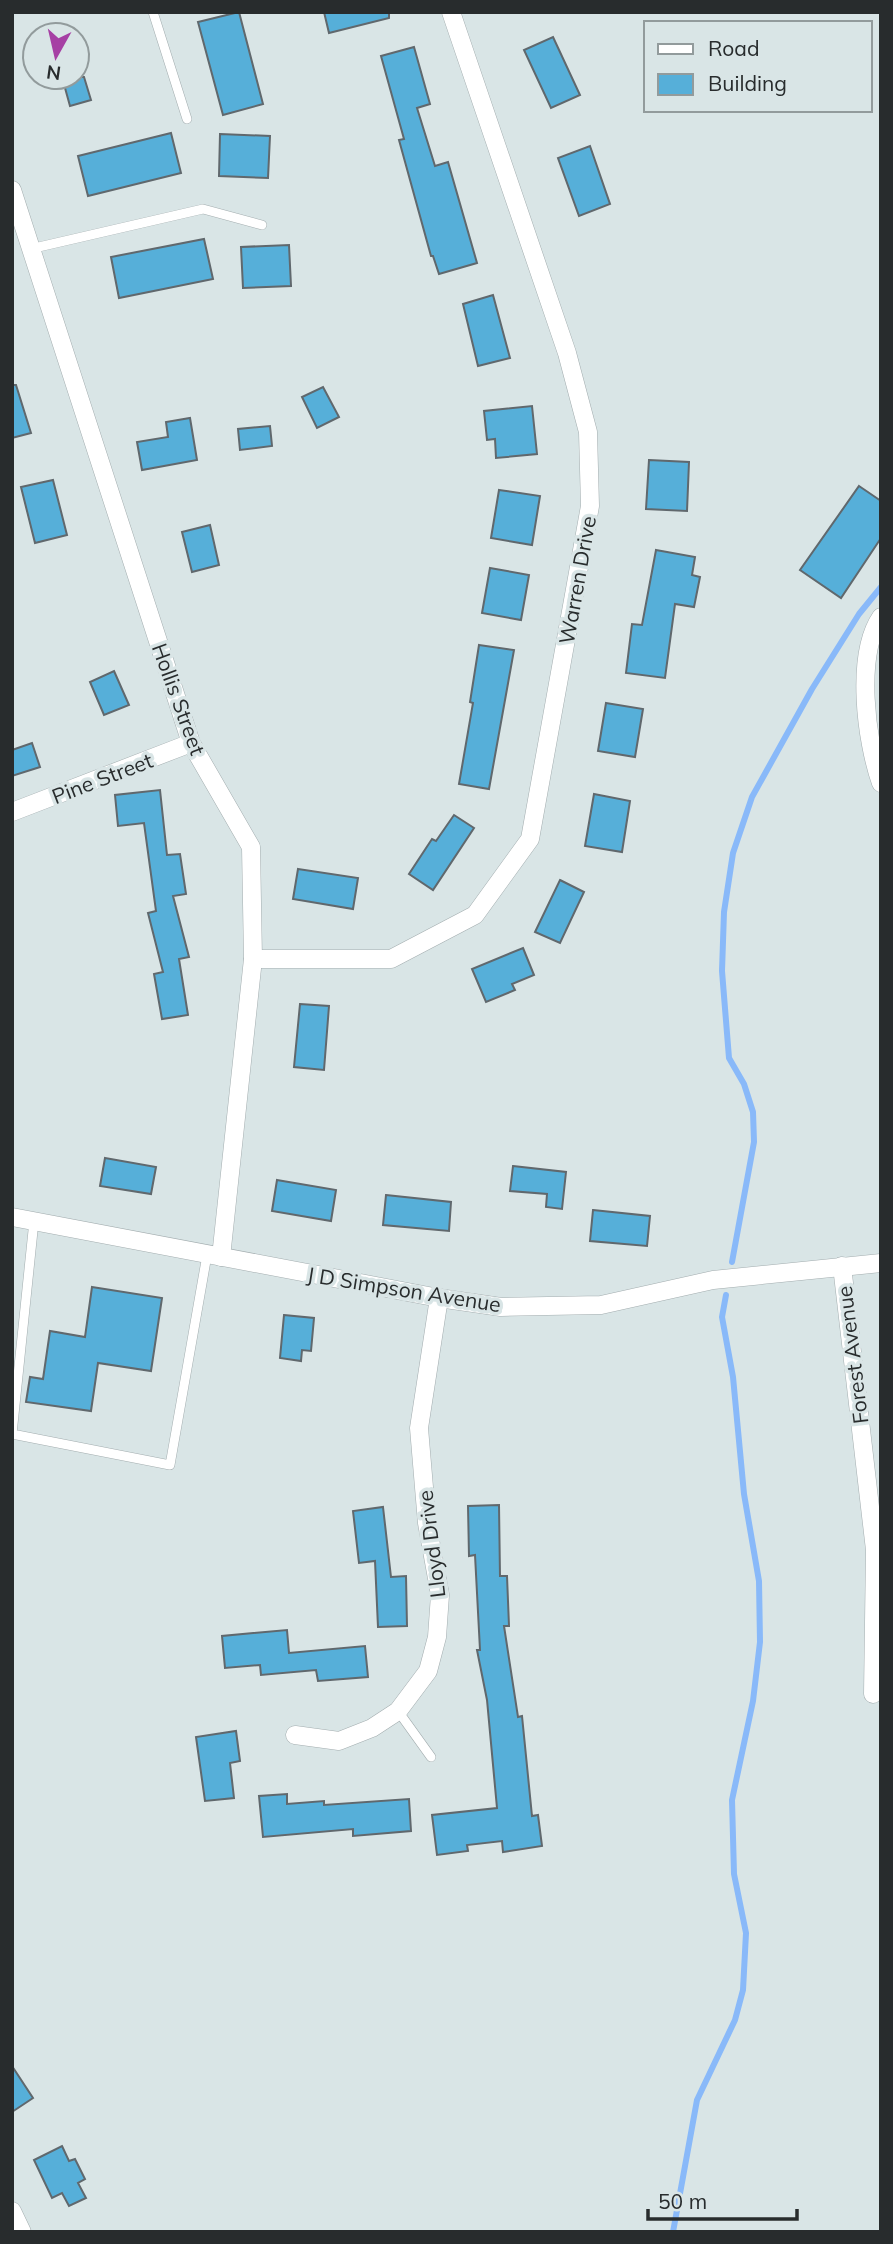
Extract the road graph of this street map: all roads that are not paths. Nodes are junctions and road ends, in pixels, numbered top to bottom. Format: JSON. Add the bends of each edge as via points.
{"nodes":[{"id":1,"x":153,"y":12,"type":"edge"},
{"id":2,"x":452,"y":12,"type":"edge"},
{"id":3,"x":187,"y":119,"type":"dead end"},
{"id":4,"x":12,"y":190,"type":"edge"},
{"id":5,"x":262,"y":225,"type":"dead end"},
{"id":6,"x":30,"y":249,"type":"junction"},
{"id":7,"x":12,"y":255,"type":"edge"},
{"id":8,"x":881,"y":617,"type":"edge"},
{"id":9,"x":191,"y":744,"type":"junction"},
{"id":10,"x":881,"y":783,"type":"edge"},
{"id":11,"x":12,"y":812,"type":"edge"},
{"id":12,"x":253,"y":958,"type":"junction"},
{"id":13,"x":12,"y":1217,"type":"edge"},
{"id":14,"x":34,"y":1221,"type":"junction"},
{"id":15,"x":214,"y":1256,"type":"junction"},
{"id":16,"x":881,"y":1263,"type":"edge"},
{"id":17,"x":842,"y":1266,"type":"junction"},
{"id":18,"x":439,"y":1298,"type":"junction"},
{"id":19,"x":873,"y":1694,"type":"dead end"},
{"id":20,"x":398,"y":1711,"type":"junction"},
{"id":21,"x":295,"y":1735,"type":"dead end"},
{"id":22,"x":431,"y":1757,"type":"dead end"},
{"id":23,"x":12,"y":2211,"type":"edge"},
{"id":24,"x":22,"y":2232,"type":"edge"}],
"edges":[{"from":1,"to":3,"type":"lane"},
{"from":2,"to":12,"type":"street","name":"Warren Drive","via":[[567,353],[588,432],[590,506],[530,839],[475,915],[391,959]]},
{"from":4,"to":6,"type":"street","name":"Hollis Street"},
{"from":5,"to":6,"type":"lane","via":[[203,209]]},
{"from":6,"to":7,"type":"street"},
{"from":6,"to":9,"type":"street","name":"Hollis Street"},
{"from":8,"to":10,"type":"street","via":[[873,629],[865,709]]},
{"from":9,"to":11,"type":"street","name":"Pine Street"},
{"from":9,"to":12,"type":"street","name":"Hollis Street","via":[[251,847]]},
{"from":12,"to":15,"type":"street","name":"Hollis Street"},
{"from":13,"to":14,"type":"street","name":"J D Simpson Avenue"},
{"from":14,"to":15,"type":"street","name":"J D Simpson Avenue"},
{"from":14,"to":15,"type":"lane","via":[[12,1434],[170,1465]]},
{"from":15,"to":18,"type":"street","name":"J D Simpson Avenue"},
{"from":16,"to":17,"type":"street","name":"J D Simpson Avenue"},
{"from":17,"to":18,"type":"street","name":"J D Simpson Avenue","via":[[713,1280],[601,1305],[501,1307]]},
{"from":17,"to":19,"type":"street","name":"Forest Avenue","via":[[875,1550]]},
{"from":18,"to":20,"type":"street","name":"Lloyd Drive","via":[[419,1428],[427,1523],[440,1595],[436,1637],[428,1671]]},
{"from":20,"to":21,"type":"street","name":"Lloyd Drive","via":[[339,1741]]},
{"from":20,"to":22,"type":"lane"},
{"from":23,"to":24,"type":"street"}]}
